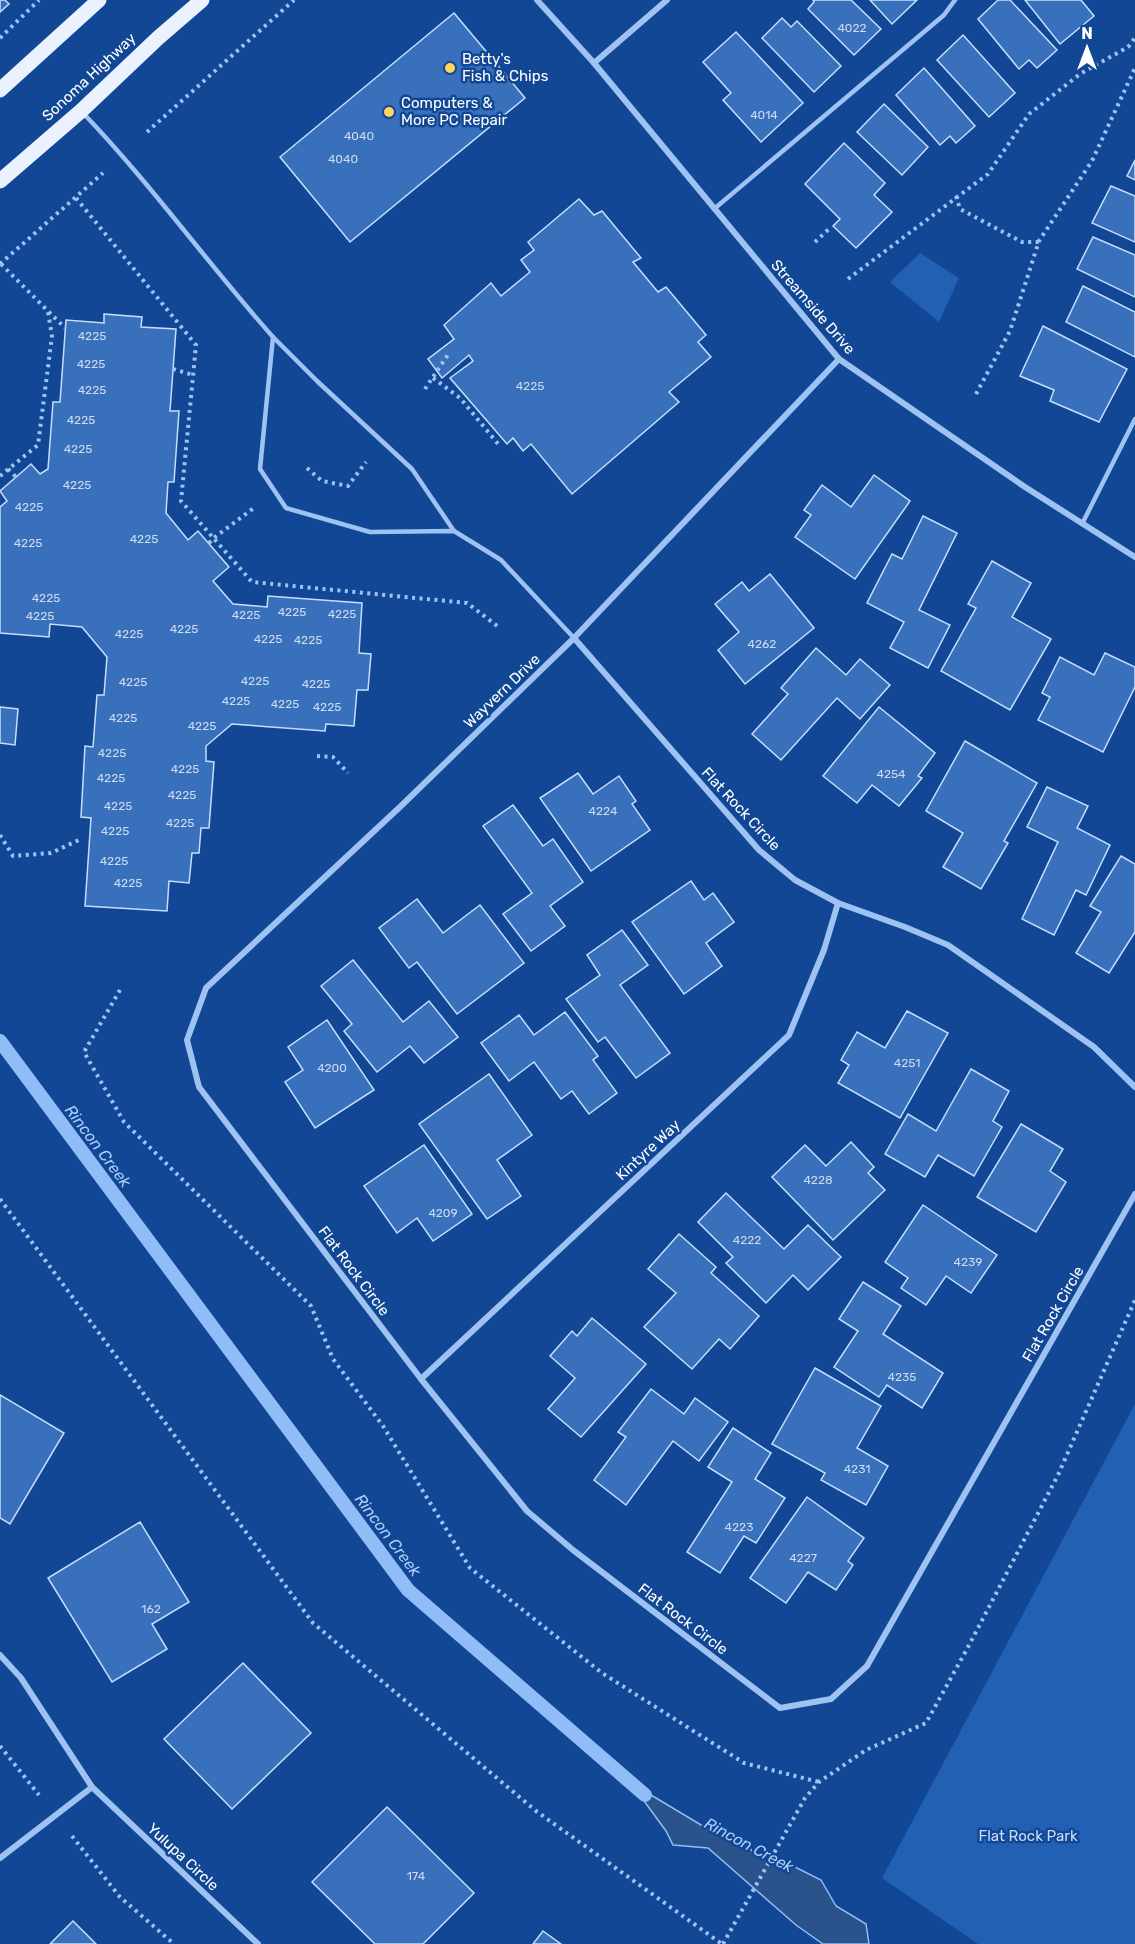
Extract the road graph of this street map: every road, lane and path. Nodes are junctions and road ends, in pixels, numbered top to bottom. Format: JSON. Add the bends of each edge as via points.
{"nodes":[{"id":1,"x":39,"y":0,"type":"edge"},
{"id":2,"x":99,"y":0,"type":"edge"},
{"id":3,"x":202,"y":0,"type":"edge"},
{"id":4,"x":294,"y":0,"type":"edge"},
{"id":5,"x":537,"y":0,"type":"edge"},
{"id":6,"x":667,"y":0,"type":"edge"},
{"id":7,"x":955,"y":0,"type":"edge"},
{"id":8,"x":0,"y":38,"type":"edge"},
{"id":9,"x":1135,"y":38,"type":"edge"},
{"id":10,"x":594,"y":63,"type":"junction"},
{"id":11,"x":1135,"y":68,"type":"edge"},
{"id":12,"x":0,"y":90,"type":"edge"},
{"id":13,"x":81,"y":111,"type":"junction"},
{"id":14,"x":147,"y":132,"type":"dead end"},
{"id":15,"x":106,"y":170,"type":"dead end"},
{"id":16,"x":0,"y":181,"type":"edge"},
{"id":17,"x":956,"y":196,"type":"junction"},
{"id":18,"x":714,"y":209,"type":"junction"},
{"id":19,"x":829,"y":229,"type":"dead end"},
{"id":20,"x":815,"y":242,"type":"dead end"},
{"id":21,"x":1039,"y":242,"type":"junction"},
{"id":22,"x":0,"y":264,"type":"edge"},
{"id":23,"x":848,"y":279,"type":"dead end"},
{"id":24,"x":48,"y":312,"type":"junction"},
{"id":25,"x":65,"y":328,"type":"dead end"},
{"id":26,"x":273,"y":337,"type":"junction"},
{"id":27,"x":449,"y":353,"type":"dead end"},
{"id":28,"x":839,"y":359,"type":"junction"},
{"id":29,"x":173,"y":369,"type":"dead end"},
{"id":30,"x":193,"y":375,"type":"dead end"},
{"id":31,"x":433,"y":378,"type":"junction"},
{"id":32,"x":425,"y":389,"type":"dead end"},
{"id":33,"x":976,"y":394,"type":"dead end"},
{"id":34,"x":1135,"y":418,"type":"edge"},
{"id":35,"x":499,"y":445,"type":"dead end"},
{"id":36,"x":366,"y":462,"type":"dead end"},
{"id":37,"x":307,"y":468,"type":"dead end"},
{"id":38,"x":8,"y":469,"type":"junction"},
{"id":39,"x":0,"y":476,"type":"edge"},
{"id":40,"x":16,"y":477,"type":"dead end"},
{"id":41,"x":263,"y":502,"type":"dead end"},
{"id":42,"x":1082,"y":524,"type":"junction"},
{"id":43,"x":454,"y":531,"type":"junction"},
{"id":44,"x":209,"y":543,"type":"dead end"},
{"id":45,"x":1135,"y":557,"type":"edge"},
{"id":46,"x":574,"y":638,"type":"junction"},
{"id":47,"x":317,"y":756,"type":"dead end"},
{"id":48,"x":348,"y":773,"type":"dead end"},
{"id":49,"x":0,"y":835,"type":"edge"},
{"id":50,"x":81,"y":839,"type":"dead end"},
{"id":51,"x":838,"y":903,"type":"junction"},
{"id":52,"x":120,"y":990,"type":"dead end"},
{"id":53,"x":187,"y":1040,"type":"joint"},
{"id":54,"x":1135,"y":1086,"type":"edge"},
{"id":55,"x":1135,"y":1194,"type":"edge"},
{"id":56,"x":0,"y":1199,"type":"edge"},
{"id":57,"x":1135,"y":1300,"type":"edge"},
{"id":58,"x":421,"y":1379,"type":"junction"},
{"id":59,"x":0,"y":1655,"type":"edge"},
{"id":60,"x":0,"y":1746,"type":"edge"},
{"id":61,"x":819,"y":1782,"type":"junction"},
{"id":62,"x":92,"y":1787,"type":"junction"},
{"id":63,"x":55,"y":1815,"type":"junction"},
{"id":64,"x":0,"y":1858,"type":"edge"},
{"id":65,"x":174,"y":1944,"type":"edge"},
{"id":66,"x":258,"y":1944,"type":"edge"},
{"id":67,"x":723,"y":1944,"type":"edge"}],
"edges":[{"from":1,"to":8,"type":"path"},
{"from":2,"to":12,"type":"main road"},
{"from":3,"to":13,"type":"main road","name":"Sonoma Highway"},
{"from":4,"to":14,"type":"path"},
{"from":5,"to":10,"type":"street","name":"Streamside Drive"},
{"from":6,"to":10,"type":"street"},
{"from":7,"to":18,"type":"lane","via":[[944,15]]},
{"from":9,"to":17,"type":"path","via":[[1128,47],[1080,74],[1029,114],[988,174]]},
{"from":10,"to":18,"type":"street","name":"Streamside Drive"},
{"from":11,"to":21,"type":"path","via":[[1092,161]]},
{"from":13,"to":16,"type":"main road","name":"Sonoma Highway"},
{"from":13,"to":26,"type":"lane","via":[[122,154]]},
{"from":15,"to":22,"type":"path"},
{"from":17,"to":21,"type":"path","via":[[960,209],[1022,242]]},
{"from":17,"to":23,"type":"path"},
{"from":18,"to":28,"type":"street","name":"Streamside Drive"},
{"from":19,"to":20,"type":"path"},
{"from":21,"to":33,"type":"path","via":[[1010,331]]},
{"from":22,"to":24,"type":"path"},
{"from":24,"to":25,"type":"path"},
{"from":24,"to":38,"type":"path","via":[[52,336],[38,445]]},
{"from":26,"to":43,"type":"lane","via":[[412,469]]},
{"from":26,"to":43,"type":"lane","via":[[260,469],[286,508],[369,532]]},
{"from":27,"to":31,"type":"path"},
{"from":28,"to":42,"type":"street","name":"Streamside Drive"},
{"from":28,"to":46,"type":"street","name":"Wayvern Drive"},
{"from":29,"to":30,"type":"path"},
{"from":31,"to":32,"type":"path"},
{"from":31,"to":35,"type":"path","via":[[460,398]]},
{"from":34,"to":42,"type":"lane"},
{"from":36,"to":37,"type":"path","via":[[348,486],[322,481]]},
{"from":38,"to":39,"type":"path"},
{"from":38,"to":40,"type":"path"},
{"from":41,"to":44,"type":"path"},
{"from":42,"to":45,"type":"street","name":"Streamside Drive"},
{"from":43,"to":46,"type":"lane","via":[[501,560]]},
{"from":46,"to":51,"type":"street","name":"Flat Rock Circle","via":[[759,850],[795,880]]},
{"from":46,"to":53,"type":"street","name":"Wayvern Drive","via":[[206,988]]},
{"from":47,"to":48,"type":"path","via":[[333,757]]},
{"from":49,"to":50,"type":"path","via":[[13,856],[51,853]]},
{"from":51,"to":54,"type":"street","name":"Flat Rock Circle","via":[[948,945],[1094,1047]]},
{"from":51,"to":58,"type":"street","name":"Kintyre Way","via":[[824,950],[789,1035]]},
{"from":52,"to":61,"type":"path","via":[[84,1052],[124,1122],[311,1306],[333,1359],[383,1426],[470,1568],[602,1673],[744,1763]]},
{"from":53,"to":58,"type":"street","name":"Flat Rock Circle","via":[[199,1087]]},
{"from":55,"to":58,"type":"street","name":"Flat Rock Circle","via":[[867,1666],[831,1699],[780,1708],[573,1550],[527,1511]]},
{"from":56,"to":67,"type":"path","via":[[313,1623],[536,1811]]},
{"from":57,"to":61,"type":"path","via":[[1058,1475],[926,1723],[866,1750]]},
{"from":59,"to":62,"type":"street","name":"Yulupa Circle","via":[[21,1678]]},
{"from":60,"to":63,"type":"path"},
{"from":61,"to":67,"type":"path","via":[[805,1798]]},
{"from":62,"to":63,"type":"street"},
{"from":62,"to":66,"type":"street","name":"Yulupa Circle"},
{"from":63,"to":64,"type":"street"},
{"from":63,"to":65,"type":"path","via":[[120,1897]]}]}
